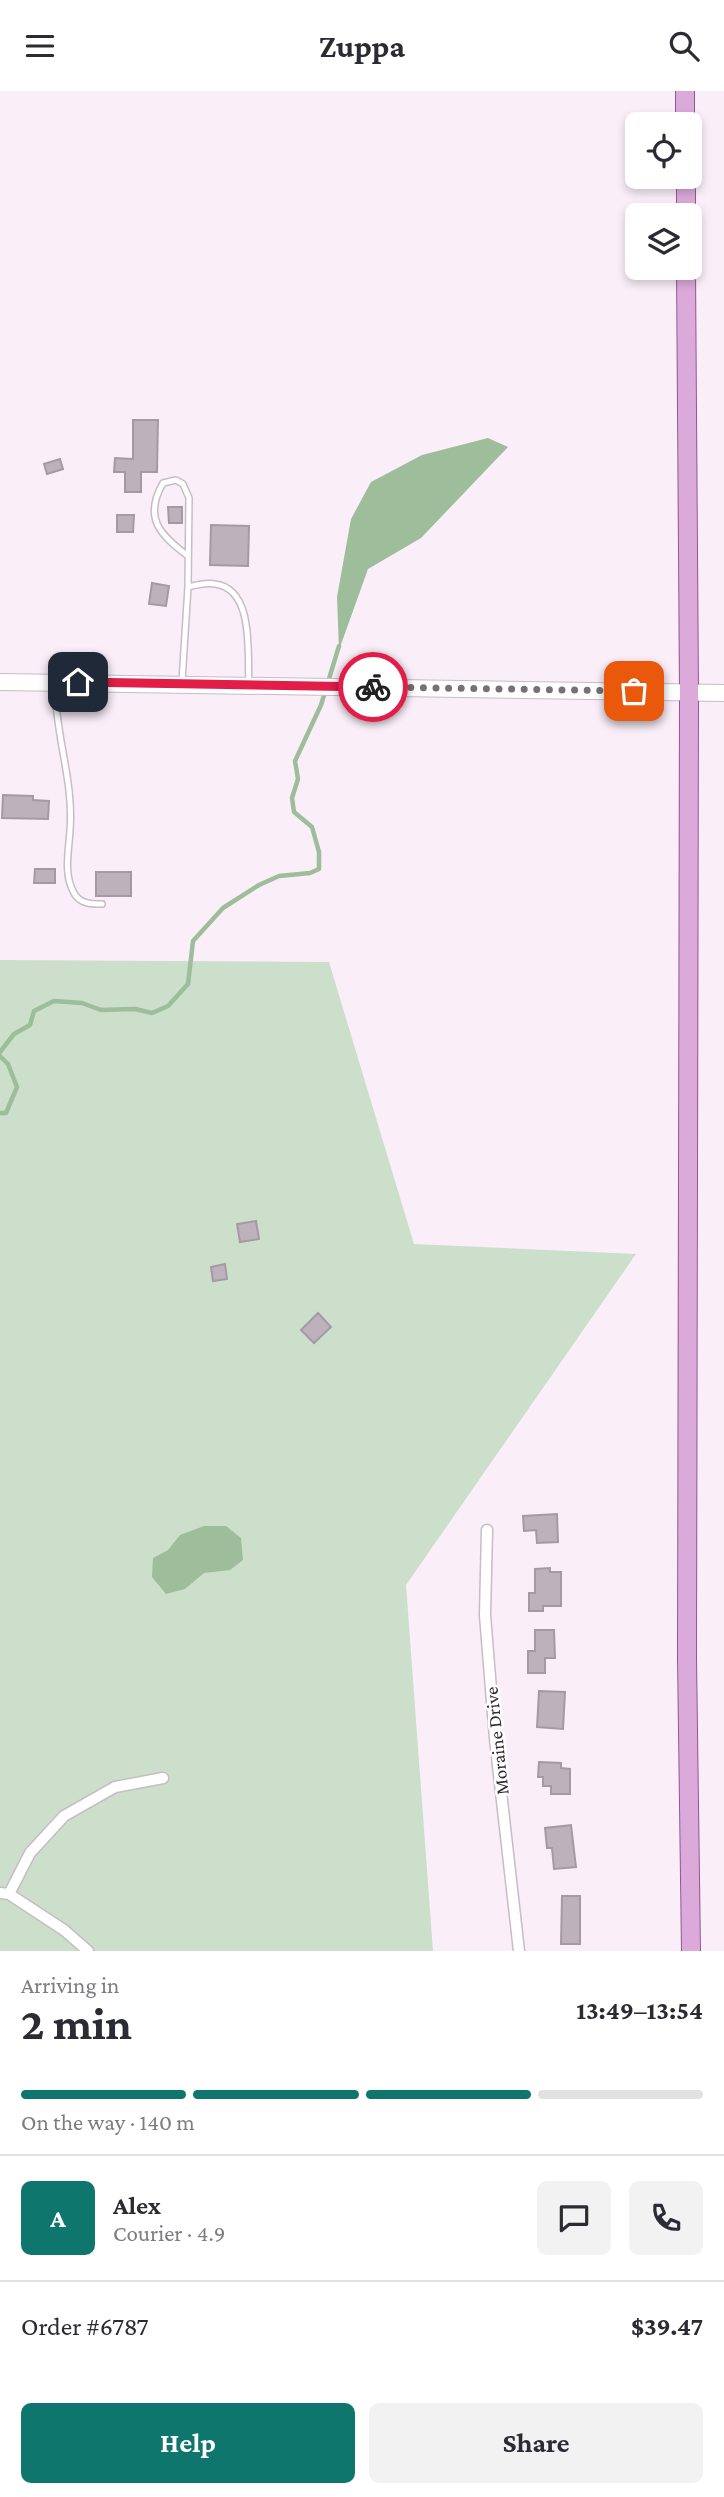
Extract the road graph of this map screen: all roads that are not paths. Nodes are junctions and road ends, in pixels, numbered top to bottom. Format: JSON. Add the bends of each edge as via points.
{"nodes":[{"id":1,"x":685,"y":91,"type":"edge"},
{"id":2,"x":685,"y":112,"type":"edge"},
{"id":3,"x":686,"y":280,"type":"edge"},
{"id":4,"x":188,"y":556,"type":"junction"},
{"id":5,"x":188,"y":587,"type":"junction"},
{"id":6,"x":0,"y":682,"type":"edge"},
{"id":7,"x":55,"y":682,"type":"junction"},
{"id":8,"x":181,"y":684,"type":"junction"},
{"id":9,"x":248,"y":685,"type":"junction"},
{"id":10,"x":689,"y":692,"type":"junction"},
{"id":11,"x":724,"y":693,"type":"edge"},
{"id":12,"x":102,"y":904,"type":"dead end"},
{"id":13,"x":488,"y":1530,"type":"dead end"},
{"id":14,"x":163,"y":1778,"type":"dead end"},
{"id":15,"x":4,"y":1894,"type":"edge"},
{"id":16,"x":88,"y":1951,"type":"edge"},
{"id":17,"x":519,"y":1951,"type":"edge"},
{"id":18,"x":691,"y":1951,"type":"edge"}],
"edges":[{"from":1,"to":2,"type":"main road"},
{"from":3,"to":10,"type":"main road"},
{"from":4,"to":4,"type":"lane","via":[[190,498],[176,480],[163,483],[156,495],[156,526]]},
{"from":4,"to":5,"type":"lane"},
{"from":5,"to":8,"type":"lane"},
{"from":5,"to":9,"type":"lane","via":[[214,583],[228,587],[243,605]]},
{"from":6,"to":7,"type":"street"},
{"from":7,"to":8,"type":"street"},
{"from":7,"to":12,"type":"lane","via":[[70,809],[70,886],[75,897],[87,904]]},
{"from":8,"to":9,"type":"street"},
{"from":9,"to":10,"type":"street"},
{"from":10,"to":11,"type":"street"},
{"from":10,"to":18,"type":"main road","via":[[687,1657]]},
{"from":13,"to":17,"type":"street","name":"Moraine Drive","via":[[485,1615]]},
{"from":14,"to":15,"type":"street","via":[[115,1787],[64,1815],[30,1853]]},
{"from":15,"to":16,"type":"street","via":[[64,1930]]}]}
